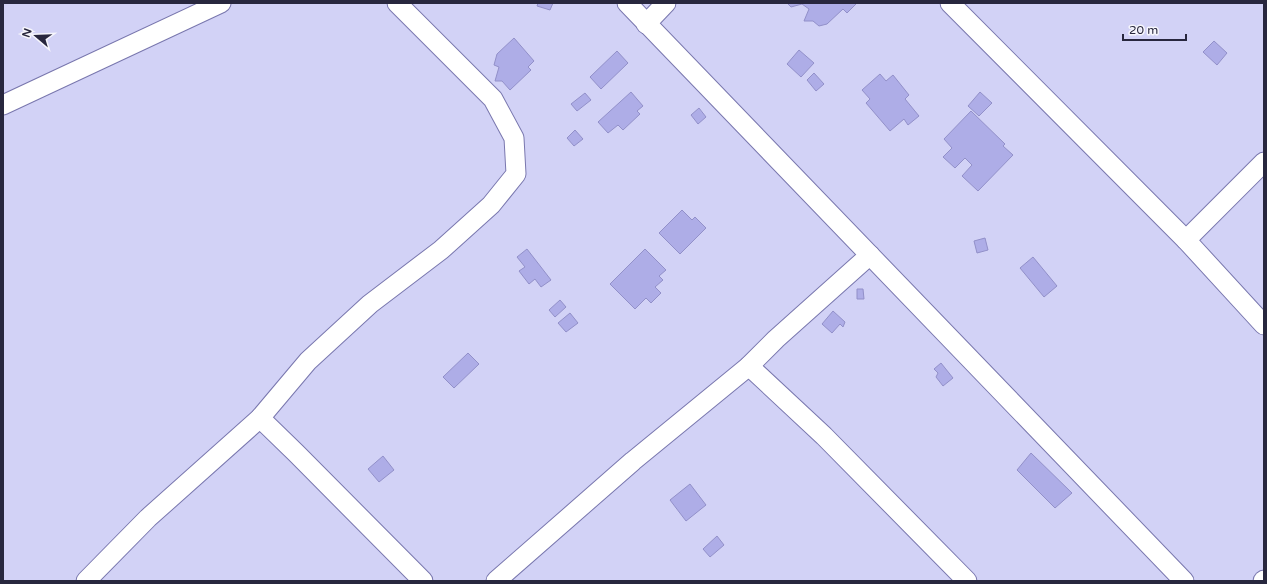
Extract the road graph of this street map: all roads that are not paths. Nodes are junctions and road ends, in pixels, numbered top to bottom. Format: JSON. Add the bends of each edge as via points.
{"nodes":[{"id":1,"x":221,"y":3,"type":"edge"},
{"id":2,"x":398,"y":3,"type":"edge"},
{"id":3,"x":627,"y":3,"type":"edge"},
{"id":4,"x":666,"y":3,"type":"edge"},
{"id":5,"x":950,"y":3,"type":"edge"},
{"id":6,"x":646,"y":24,"type":"junction"},
{"id":7,"x":3,"y":105,"type":"edge"},
{"id":8,"x":1264,"y":162,"type":"edge"},
{"id":9,"x":1186,"y":240,"type":"junction"},
{"id":10,"x":870,"y":255,"type":"junction"},
{"id":11,"x":1264,"y":325,"type":"edge"},
{"id":12,"x":749,"y":366,"type":"junction"},
{"id":13,"x":260,"y":418,"type":"junction"},
{"id":14,"x":86,"y":581,"type":"edge"},
{"id":15,"x":423,"y":581,"type":"edge"},
{"id":16,"x":496,"y":581,"type":"edge"},
{"id":17,"x":967,"y":581,"type":"edge"},
{"id":18,"x":1184,"y":581,"type":"edge"}],
"edges":[{"from":1,"to":7,"type":"street"},
{"from":2,"to":13,"type":"street","via":[[493,99],[514,138],[516,174],[491,205],[441,250],[370,304],[308,361]]},
{"from":3,"to":6,"type":"street"},
{"from":4,"to":6,"type":"street"},
{"from":5,"to":9,"type":"street"},
{"from":6,"to":10,"type":"street"},
{"from":8,"to":9,"type":"street"},
{"from":9,"to":11,"type":"street"},
{"from":10,"to":12,"type":"street","via":[[776,338]]},
{"from":10,"to":18,"type":"street"},
{"from":12,"to":16,"type":"street","via":[[633,461]]},
{"from":12,"to":17,"type":"street","via":[[824,436]]},
{"from":13,"to":14,"type":"street","via":[[148,518]]},
{"from":13,"to":15,"type":"street"}]}
